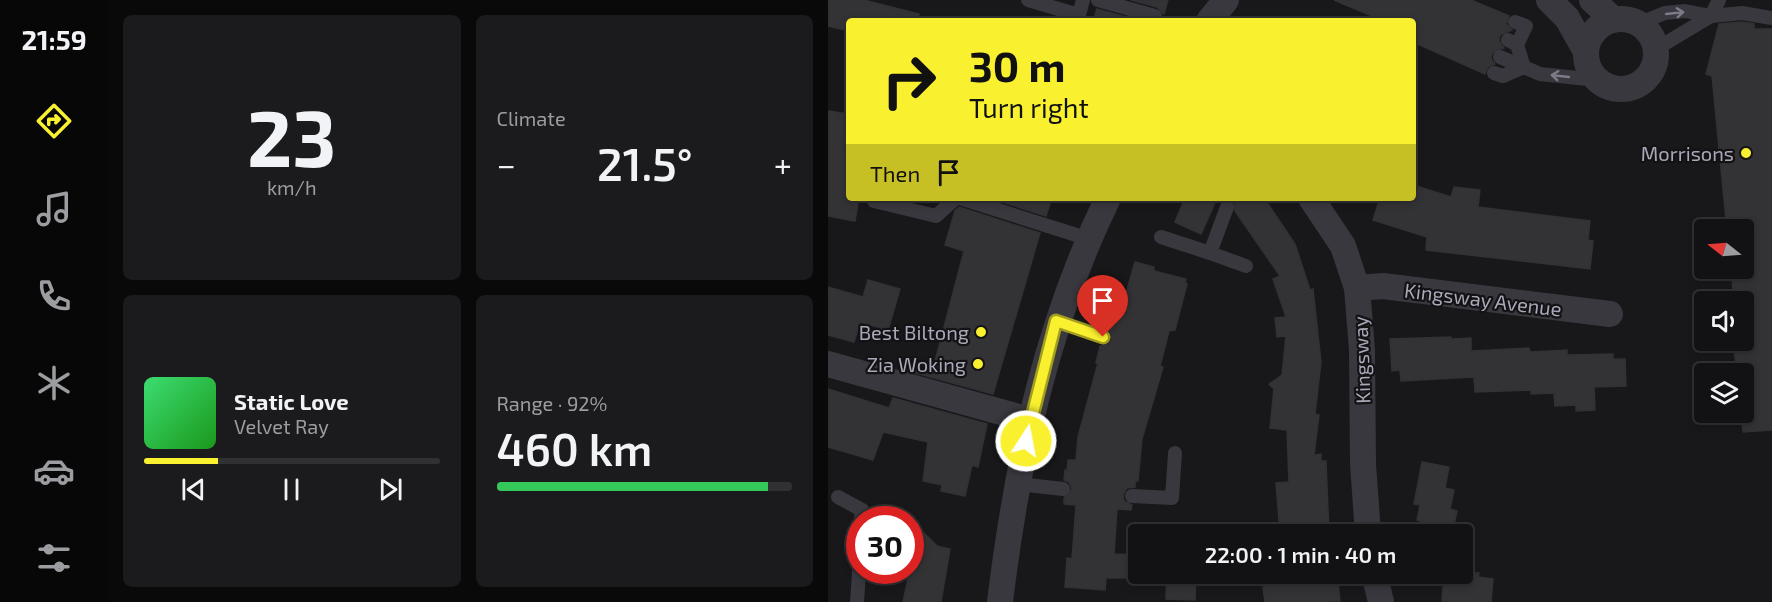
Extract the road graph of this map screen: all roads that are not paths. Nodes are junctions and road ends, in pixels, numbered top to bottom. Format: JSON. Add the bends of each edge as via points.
{"nodes":[{"id":1,"x":1028,"y":0,"type":"edge"},
{"id":2,"x":1083,"y":0,"type":"edge"},
{"id":3,"x":1098,"y":0,"type":"edge"},
{"id":4,"x":1549,"y":0,"type":"edge"},
{"id":5,"x":1592,"y":0,"type":"edge"},
{"id":6,"x":1719,"y":0,"type":"edge"},
{"id":7,"x":1711,"y":16,"type":"junction"},
{"id":8,"x":1154,"y":18,"type":"edge"},
{"id":9,"x":1772,"y":18,"type":"edge"},
{"id":10,"x":1613,"y":19,"type":"junction"},
{"id":11,"x":1515,"y":22,"type":"dead end"},
{"id":12,"x":1640,"y":23,"type":"junction"},
{"id":13,"x":1585,"y":50,"type":"junction"},
{"id":14,"x":1656,"y":50,"type":"junction"},
{"id":15,"x":1500,"y":57,"type":"dead end"},
{"id":16,"x":1524,"y":68,"type":"junction"},
{"id":17,"x":1494,"y":73,"type":"dead end"},
{"id":18,"x":1597,"y":80,"type":"junction"},
{"id":19,"x":874,"y":201,"type":"dead end"},
{"id":20,"x":953,"y":201,"type":"edge"},
{"id":21,"x":969,"y":201,"type":"edge"},
{"id":22,"x":1107,"y":201,"type":"edge"},
{"id":23,"x":1313,"y":201,"type":"edge"},
{"id":24,"x":1227,"y":207,"type":"dead end"},
{"id":25,"x":1161,"y":237,"type":"dead end"},
{"id":26,"x":1089,"y":239,"type":"junction"},
{"id":27,"x":1210,"y":253,"type":"junction"},
{"id":28,"x":1246,"y":266,"type":"dead end"},
{"id":29,"x":1357,"y":288,"type":"junction"},
{"id":30,"x":1610,"y":314,"type":"dead end"},
{"id":31,"x":1056,"y":321,"type":"junction"},
{"id":32,"x":1103,"y":337,"type":"dead end"},
{"id":33,"x":828,"y":364,"type":"edge"},
{"id":34,"x":1030,"y":420,"type":"junction"},
{"id":35,"x":1174,"y":453,"type":"dead end"},
{"id":36,"x":1018,"y":484,"type":"junction"},
{"id":37,"x":1063,"y":489,"type":"dead end"},
{"id":38,"x":1132,"y":496,"type":"dead end"},
{"id":39,"x":838,"y":497,"type":"dead end"},
{"id":40,"x":855,"y":506,"type":"edge"},
{"id":41,"x":1367,"y":524,"type":"edge"},
{"id":42,"x":858,"y":584,"type":"edge"},
{"id":43,"x":1377,"y":584,"type":"edge"},
{"id":44,"x":857,"y":602,"type":"edge"},
{"id":45,"x":1000,"y":602,"type":"edge"},
{"id":46,"x":1381,"y":602,"type":"edge"}],
"edges":[{"from":1,"to":2,"type":"lane","via":[[1079,15]]},
{"from":3,"to":8,"type":"lane"},
{"from":4,"to":13,"type":"street","via":[[1567,18]]},
{"from":5,"to":10,"type":"street"},
{"from":6,"to":7,"type":"lane"},
{"from":7,"to":9,"type":"lane","via":[[1742,13]]},
{"from":12,"to":7,"type":"lane","one_way":true,"via":[[1685,11]]},
{"from":7,"to":14,"type":"lane"},
{"from":10,"to":12,"type":"street"},
{"from":10,"to":13,"type":"street","via":[[1592,33]]},
{"from":11,"to":16,"type":"lane","via":[[1526,26],[1512,43]]},
{"from":12,"to":14,"type":"street","via":[[1653,38]]},
{"from":13,"to":18,"type":"street","via":[[1589,70]]},
{"from":14,"to":18,"type":"street","via":[[1652,71],[1636,86],[1610,88]]},
{"from":15,"to":16,"type":"lane"},
{"from":16,"to":17,"type":"lane","via":[[1503,76]]},
{"from":18,"to":16,"type":"lane","one_way":true,"via":[[1540,74]]},
{"from":19,"to":20,"type":"lane","via":[[936,216]]},
{"from":21,"to":26,"type":"lane"},
{"from":22,"to":26,"type":"street"},
{"from":23,"to":29,"type":"street","name":"Kingsway","via":[[1343,246]]},
{"from":24,"to":27,"type":"lane"},
{"from":25,"to":27,"type":"lane"},
{"from":26,"to":31,"type":"street"},
{"from":27,"to":28,"type":"lane"},
{"from":29,"to":30,"type":"street","name":"Kingsway Avenue","via":[[1383,286]]},
{"from":29,"to":41,"type":"street","name":"Kingsway"},
{"from":31,"to":32,"type":"lane"},
{"from":31,"to":34,"type":"street"},
{"from":33,"to":34,"type":"street"},
{"from":34,"to":36,"type":"street"},
{"from":35,"to":38,"type":"lane","via":[[1172,498]]},
{"from":36,"to":37,"type":"lane"},
{"from":36,"to":45,"type":"street"},
{"from":39,"to":40,"type":"lane"},
{"from":42,"to":44,"type":"lane"},
{"from":43,"to":46,"type":"street"}]}
